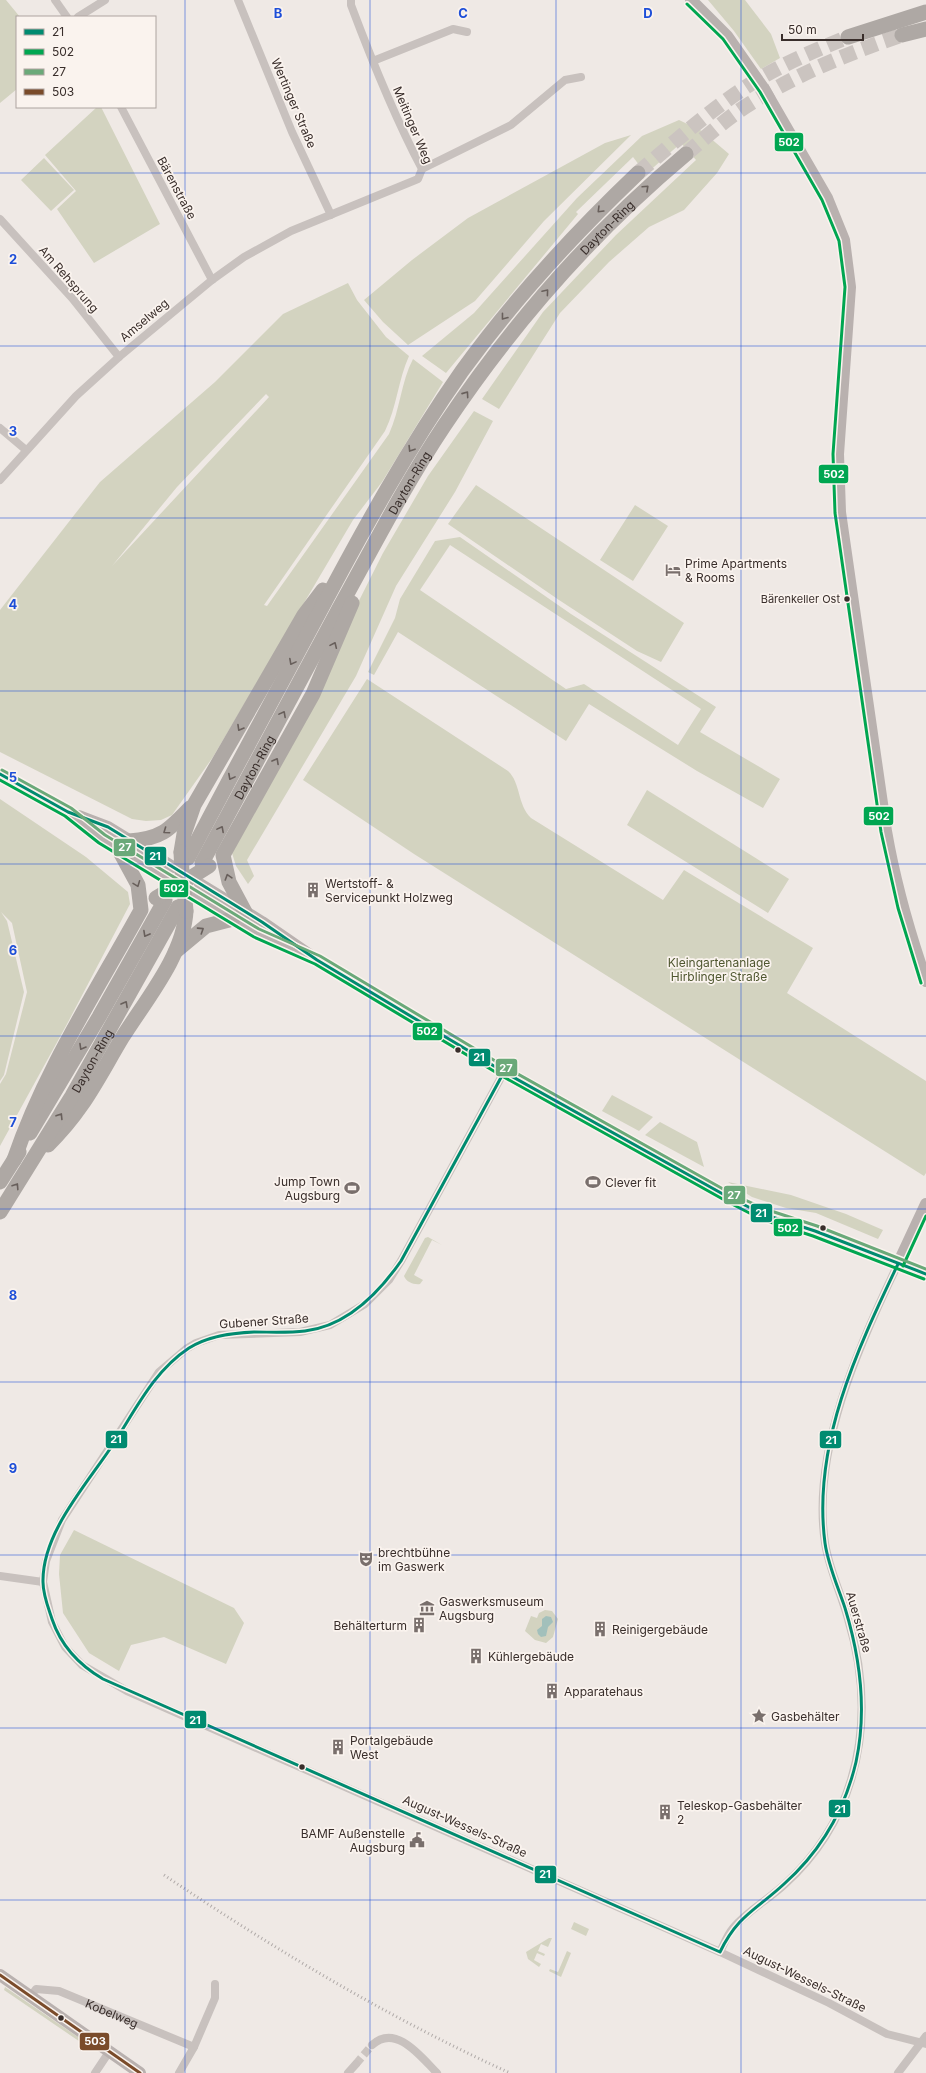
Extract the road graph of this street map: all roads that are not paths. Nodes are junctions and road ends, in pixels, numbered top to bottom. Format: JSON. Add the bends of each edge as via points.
{"nodes":[{"id":1,"x":55,"y":0,"type":"edge"},
{"id":2,"x":105,"y":0,"type":"edge"},
{"id":3,"x":238,"y":0,"type":"edge"},
{"id":4,"x":350,"y":0,"type":"edge"},
{"id":5,"x":691,"y":0,"type":"edge"},
{"id":6,"x":926,"y":12,"type":"edge"},
{"id":7,"x":66,"y":16,"type":"edge"},
{"id":8,"x":80,"y":16,"type":"edge"},
{"id":9,"x":926,"y":29,"type":"edge"},
{"id":10,"x":467,"y":32,"type":"dead end"},
{"id":11,"x":902,"y":36,"type":"tunnel mouth"},
{"id":12,"x":848,"y":37,"type":"tunnel mouth"},
{"id":13,"x":373,"y":61,"type":"junction"},
{"id":14,"x":581,"y":77,"type":"dead end"},
{"id":15,"x":122,"y":108,"type":"edge"},
{"id":16,"x":686,"y":154,"type":"tunnel mouth"},
{"id":17,"x":422,"y":169,"type":"junction"},
{"id":18,"x":638,"y":173,"type":"tunnel mouth"},
{"id":19,"x":331,"y":215,"type":"junction"},
{"id":20,"x":0,"y":219,"type":"edge"},
{"id":21,"x":212,"y":280,"type":"junction"},
{"id":22,"x":119,"y":357,"type":"junction"},
{"id":23,"x":0,"y":428,"type":"edge"},
{"id":24,"x":26,"y":450,"type":"junction"},
{"id":25,"x":0,"y":480,"type":"edge"},
{"id":26,"x":357,"y":542,"type":"junction"},
{"id":27,"x":373,"y":546,"type":"junction"},
{"id":28,"x":0,"y":774,"type":"edge"},
{"id":29,"x":194,"y":805,"type":"junction"},
{"id":30,"x":124,"y":845,"type":"junction"},
{"id":31,"x":184,"y":855,"type":"junction"},
{"id":32,"x":224,"y":855,"type":"junction"},
{"id":33,"x":206,"y":865,"type":"junction"},
{"id":34,"x":183,"y":881,"type":"junction"},
{"id":35,"x":160,"y":899,"type":"junction"},
{"id":36,"x":182,"y":909,"type":"junction"},
{"id":37,"x":141,"y":910,"type":"junction"},
{"id":38,"x":239,"y":915,"type":"junction"},
{"id":39,"x":176,"y":952,"type":"junction"},
{"id":40,"x":926,"y":981,"type":"edge"},
{"id":41,"x":504,"y":1072,"type":"junction"},
{"id":42,"x":14,"y":1160,"type":"junction"},
{"id":43,"x":32,"y":1161,"type":"junction"},
{"id":44,"x":0,"y":1182,"type":"edge"},
{"id":45,"x":926,"y":1204,"type":"edge"},
{"id":46,"x":0,"y":1212,"type":"edge"},
{"id":47,"x":898,"y":1264,"type":"junction"},
{"id":48,"x":926,"y":1274,"type":"edge"},
{"id":49,"x":0,"y":1576,"type":"edge"},
{"id":50,"x":43,"y":1582,"type":"junction"},
{"id":51,"x":720,"y":1952,"type":"junction"},
{"id":52,"x":0,"y":1975,"type":"edge"},
{"id":53,"x":215,"y":1984,"type":"dead end"},
{"id":54,"x":31,"y":1996,"type":"junction"},
{"id":55,"x":926,"y":2036,"type":"edge"},
{"id":56,"x":923,"y":2043,"type":"edge"},
{"id":57,"x":372,"y":2045,"type":"tunnel mouth"},
{"id":58,"x":194,"y":2047,"type":"junction"},
{"id":59,"x":109,"y":2052,"type":"junction"},
{"id":60,"x":356,"y":2064,"type":"tunnel mouth"},
{"id":61,"x":95,"y":2073,"type":"edge"},
{"id":62,"x":140,"y":2073,"type":"edge"},
{"id":63,"x":179,"y":2073,"type":"edge"},
{"id":64,"x":348,"y":2073,"type":"edge"},
{"id":65,"x":437,"y":2073,"type":"edge"},
{"id":66,"x":898,"y":2073,"type":"edge"}],
"edges":[{"from":1,"to":7,"type":"street"},
{"from":2,"to":8,"type":"street"},
{"from":3,"to":19,"type":"street","name":"Wertinger Straße","via":[[286,118]]},
{"from":4,"to":13,"type":"street","name":"Meitinger Weg"},
{"from":5,"to":40,"type":"street","via":[[727,36],[764,89],[827,198],[844,240],[850,286],[838,454],[840,512],[883,818],[904,913]]},
{"from":6,"to":12,"type":"highway"},
{"from":9,"to":11,"type":"highway"},
{"from":10,"to":13,"type":"street","via":[[452,29]]},
{"from":13,"to":17,"type":"street","name":"Meitinger Weg","via":[[407,141]]},
{"from":14,"to":17,"type":"street","via":[[564,80],[511,125]]},
{"from":15,"to":21,"type":"street","name":"Bärenstraße"},
{"from":27,"to":16,"type":"highway","name":"Dayton-Ring","one_way":true,"via":[[444,426],[511,334],[550,286],[593,240],[650,184]]},
{"from":17,"to":19,"type":"street","name":"Meitinger Weg","via":[[418,179]]},
{"from":18,"to":26,"type":"highway","name":"Dayton-Ring","one_way":true,"via":[[565,246],[513,306],[463,371],[409,452]]},
{"from":19,"to":21,"type":"street","name":"Amselweg","via":[[292,231],[244,258]]},
{"from":20,"to":22,"type":"street","name":"Am Rehsprung","via":[[72,298]]},
{"from":21,"to":22,"type":"street","name":"Amselweg"},
{"from":22,"to":24,"type":"street","name":"Amselweg","via":[[76,396]]},
{"from":23,"to":24,"type":"street"},
{"from":24,"to":25,"type":"street","name":"Amselweg"},
{"from":26,"to":29,"type":"highway","one_way":true,"via":[[304,615]]},
{"from":26,"to":31,"type":"highway","name":"Dayton-Ring","one_way":true},
{"from":32,"to":27,"type":"highway","one_way":true,"via":[[313,694]]},
{"from":33,"to":27,"type":"highway","name":"Dayton-Ring","one_way":true},
{"from":28,"to":30,"type":"street","via":[[68,812],[102,839]]},
{"from":29,"to":30,"type":"highway","one_way":true,"via":[[166,833]]},
{"from":29,"to":31,"type":"highway","via":[[184,834]]},
{"from":30,"to":34,"type":"street"},
{"from":30,"to":37,"type":"highway","one_way":true,"via":[[138,885]]},
{"from":31,"to":34,"type":"highway","bridge":true},
{"from":32,"to":33,"type":"highway"},
{"from":38,"to":32,"type":"highway","one_way":true},
{"from":33,"to":34,"type":"highway","bridge":true},
{"from":34,"to":35,"type":"highway","bridge":true},
{"from":34,"to":36,"type":"highway","bridge":true},
{"from":34,"to":38,"type":"street"},
{"from":35,"to":37,"type":"highway"},
{"from":35,"to":42,"type":"highway","name":"Dayton-Ring","one_way":true,"via":[[100,1017]]},
{"from":36,"to":39,"type":"highway","via":[[183,929]]},
{"from":43,"to":36,"type":"highway","name":"Dayton-Ring","one_way":true},
{"from":37,"to":42,"type":"highway","via":[[40,1092]]},
{"from":39,"to":38,"type":"highway","one_way":true,"via":[[201,929]]},
{"from":38,"to":41,"type":"street"},
{"from":39,"to":43,"type":"highway","via":[[84,1103],[63,1130]]},
{"from":41,"to":47,"type":"street","via":[[737,1202]]},
{"from":41,"to":50,"type":"street","name":"Gubener Straße","via":[[401,1261],[389,1280],[365,1304],[330,1325],[308,1331],[230,1333],[207,1338],[186,1349],[159,1372],[62,1520],[46,1561]]},
{"from":42,"to":44,"type":"highway","name":"Dayton-Ring"},
{"from":46,"to":43,"type":"highway","name":"Dayton-Ring","one_way":true},
{"from":45,"to":47,"type":"street"},
{"from":47,"to":48,"type":"street"},
{"from":47,"to":51,"type":"street","name":"Auerstraße","via":[[841,1402],[824,1475],[823,1522],[827,1555],[856,1648],[861,1680],[862,1714],[856,1763],[846,1796],[820,1846],[785,1884],[748,1913],[732,1930]]},
{"from":49,"to":50,"type":"street"},
{"from":50,"to":51,"type":"street","name":"August-Wessels-Straße","via":[[49,1610],[59,1637],[72,1656],[92,1672],[127,1691]]},
{"from":51,"to":56,"type":"street","name":"August-Wessels-Straße","via":[[829,2003],[887,2034]]},
{"from":52,"to":54,"type":"street"},
{"from":53,"to":58,"type":"street","via":[[215,1998]]},
{"from":54,"to":58,"type":"street","name":"Kobelweg","via":[[36,1989],[59,1991]]},
{"from":54,"to":59,"type":"street"},
{"from":55,"to":56,"type":"street"},
{"from":56,"to":66,"type":"street"},
{"from":57,"to":65,"type":"street","via":[[383,2038],[393,2037],[400,2040],[409,2045]]},
{"from":58,"to":63,"type":"street"},
{"from":59,"to":61,"type":"street"},
{"from":59,"to":62,"type":"street"},
{"from":60,"to":64,"type":"street"}]}
